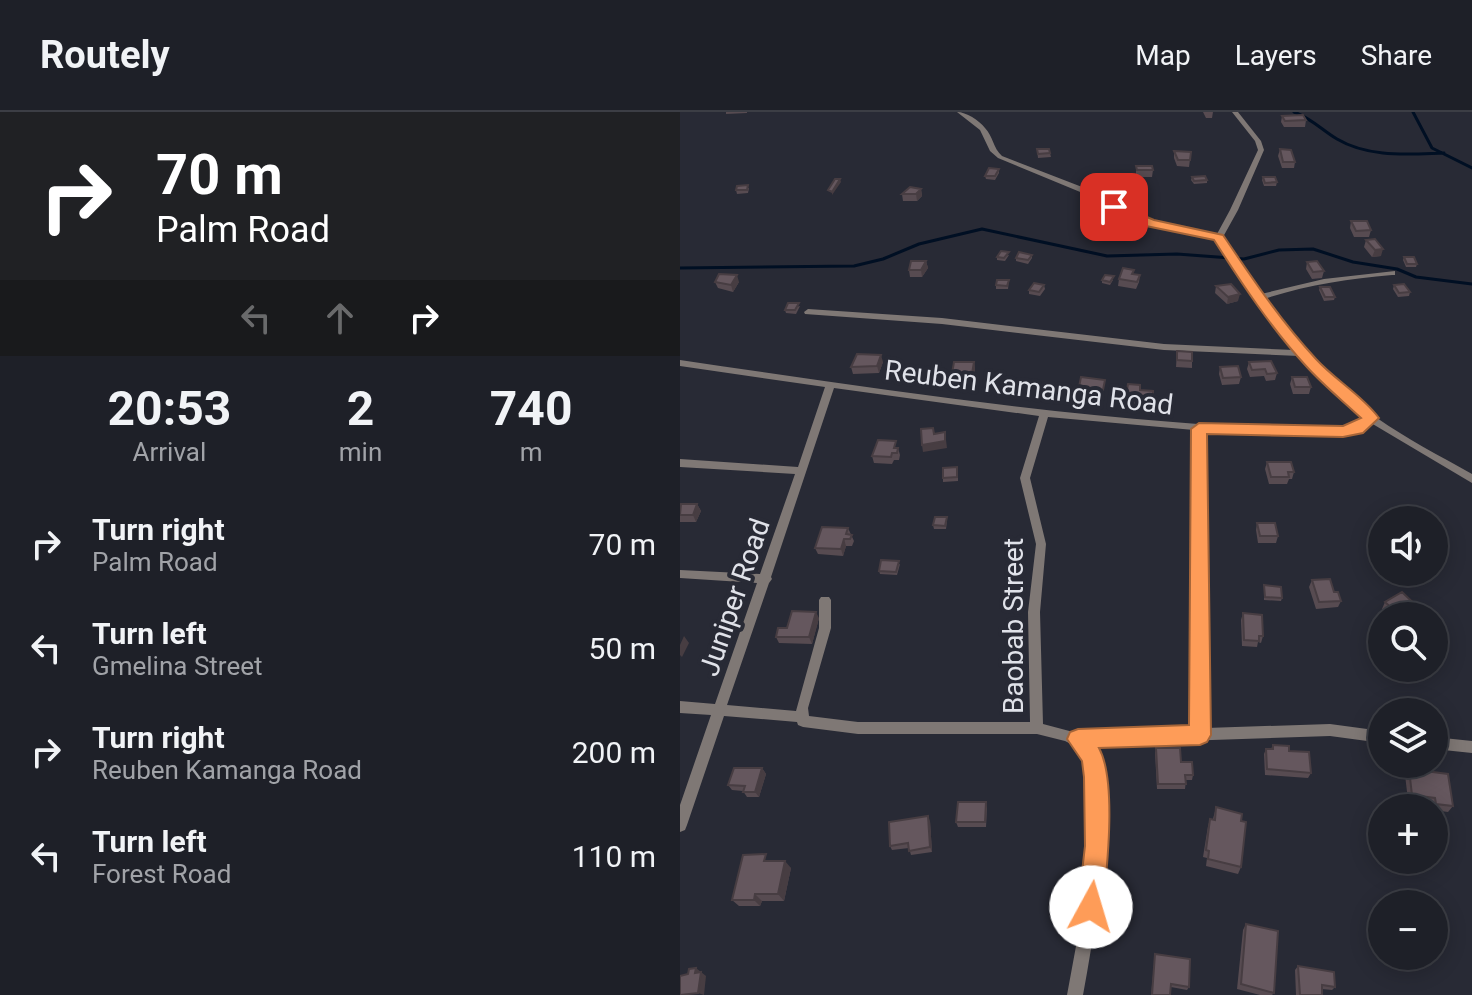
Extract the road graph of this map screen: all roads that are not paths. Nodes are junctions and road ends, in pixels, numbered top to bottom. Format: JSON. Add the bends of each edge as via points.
{"nodes":[{"id":1,"x":960,"y":112,"type":"edge"},
{"id":2,"x":1235,"y":112,"type":"edge"},
{"id":3,"x":1219,"y":237,"type":"junction"},
{"id":4,"x":1392,"y":273,"type":"dead end"},
{"id":5,"x":1258,"y":298,"type":"junction"},
{"id":6,"x":808,"y":312,"type":"dead end"},
{"id":7,"x":1303,"y":353,"type":"junction"},
{"id":8,"x":680,"y":363,"type":"edge"},
{"id":9,"x":831,"y":384,"type":"junction"},
{"id":10,"x":1044,"y":414,"type":"junction"},
{"id":11,"x":1371,"y":418,"type":"junction"},
{"id":12,"x":1199,"y":429,"type":"junction"},
{"id":13,"x":680,"y":463,"type":"edge"},
{"id":14,"x":802,"y":471,"type":"junction"},
{"id":15,"x":1472,"y":479,"type":"edge"},
{"id":16,"x":680,"y":574,"type":"edge"},
{"id":17,"x":766,"y":579,"type":"junction"},
{"id":18,"x":825,"y":600,"type":"dead end"},
{"id":19,"x":680,"y":707,"type":"edge"},
{"id":20,"x":721,"y":710,"type":"junction"},
{"id":21,"x":801,"y":717,"type":"junction"},
{"id":22,"x":1037,"y":728,"type":"junction"},
{"id":23,"x":1200,"y":735,"type":"junction"},
{"id":24,"x":1368,"y":735,"type":"edge"},
{"id":25,"x":1078,"y":739,"type":"junction"},
{"id":26,"x":1448,"y":744,"type":"edge"},
{"id":27,"x":1472,"y":747,"type":"edge"},
{"id":28,"x":680,"y":825,"type":"edge"},
{"id":29,"x":1075,"y":995,"type":"edge"}],
"edges":[{"from":1,"to":3,"type":"street","via":[[983,129],[1000,157],[1105,199],[1132,217]]},
{"from":2,"to":3,"type":"street","via":[[1261,150]]},
{"from":3,"to":5,"type":"street"},
{"from":4,"to":5,"type":"street","via":[[1338,277]]},
{"from":5,"to":7,"type":"street"},
{"from":6,"to":7,"type":"street","via":[[942,321],[1164,347]]},
{"from":7,"to":11,"type":"street"},
{"from":8,"to":9,"type":"street","name":"Reuben Kamanga Road"},
{"from":9,"to":10,"type":"street","name":"Reuben Kamanga Road"},
{"from":9,"to":14,"type":"street","name":"Juniper Road"},
{"from":10,"to":12,"type":"street","name":"Reuben Kamanga Road"},
{"from":10,"to":22,"type":"street","name":"Baobab Street","via":[[1025,478],[1041,544],[1034,612]]},
{"from":11,"to":12,"type":"street","name":"Reuben Kamanga Road","via":[[1343,432]]},
{"from":11,"to":15,"type":"street"},
{"from":12,"to":23,"type":"street"},
{"from":13,"to":14,"type":"street"},
{"from":14,"to":17,"type":"street","name":"Juniper Road"},
{"from":16,"to":17,"type":"street"},
{"from":17,"to":20,"type":"street","name":"Juniper Road"},
{"from":18,"to":21,"type":"street","via":[[825,628]]},
{"from":19,"to":20,"type":"street"},
{"from":20,"to":21,"type":"street"},
{"from":20,"to":28,"type":"street","name":"Juniper Road"},
{"from":21,"to":22,"type":"street","via":[[809,724],[858,728]]},
{"from":22,"to":25,"type":"street","name":"Baobab Street"},
{"from":23,"to":24,"type":"street","name":"Baobab Street","via":[[1330,730]]},
{"from":23,"to":25,"type":"street","name":"Baobab Street"},
{"from":25,"to":29,"type":"street","via":[[1092,757],[1097,846]]},
{"from":26,"to":27,"type":"street"}]}
